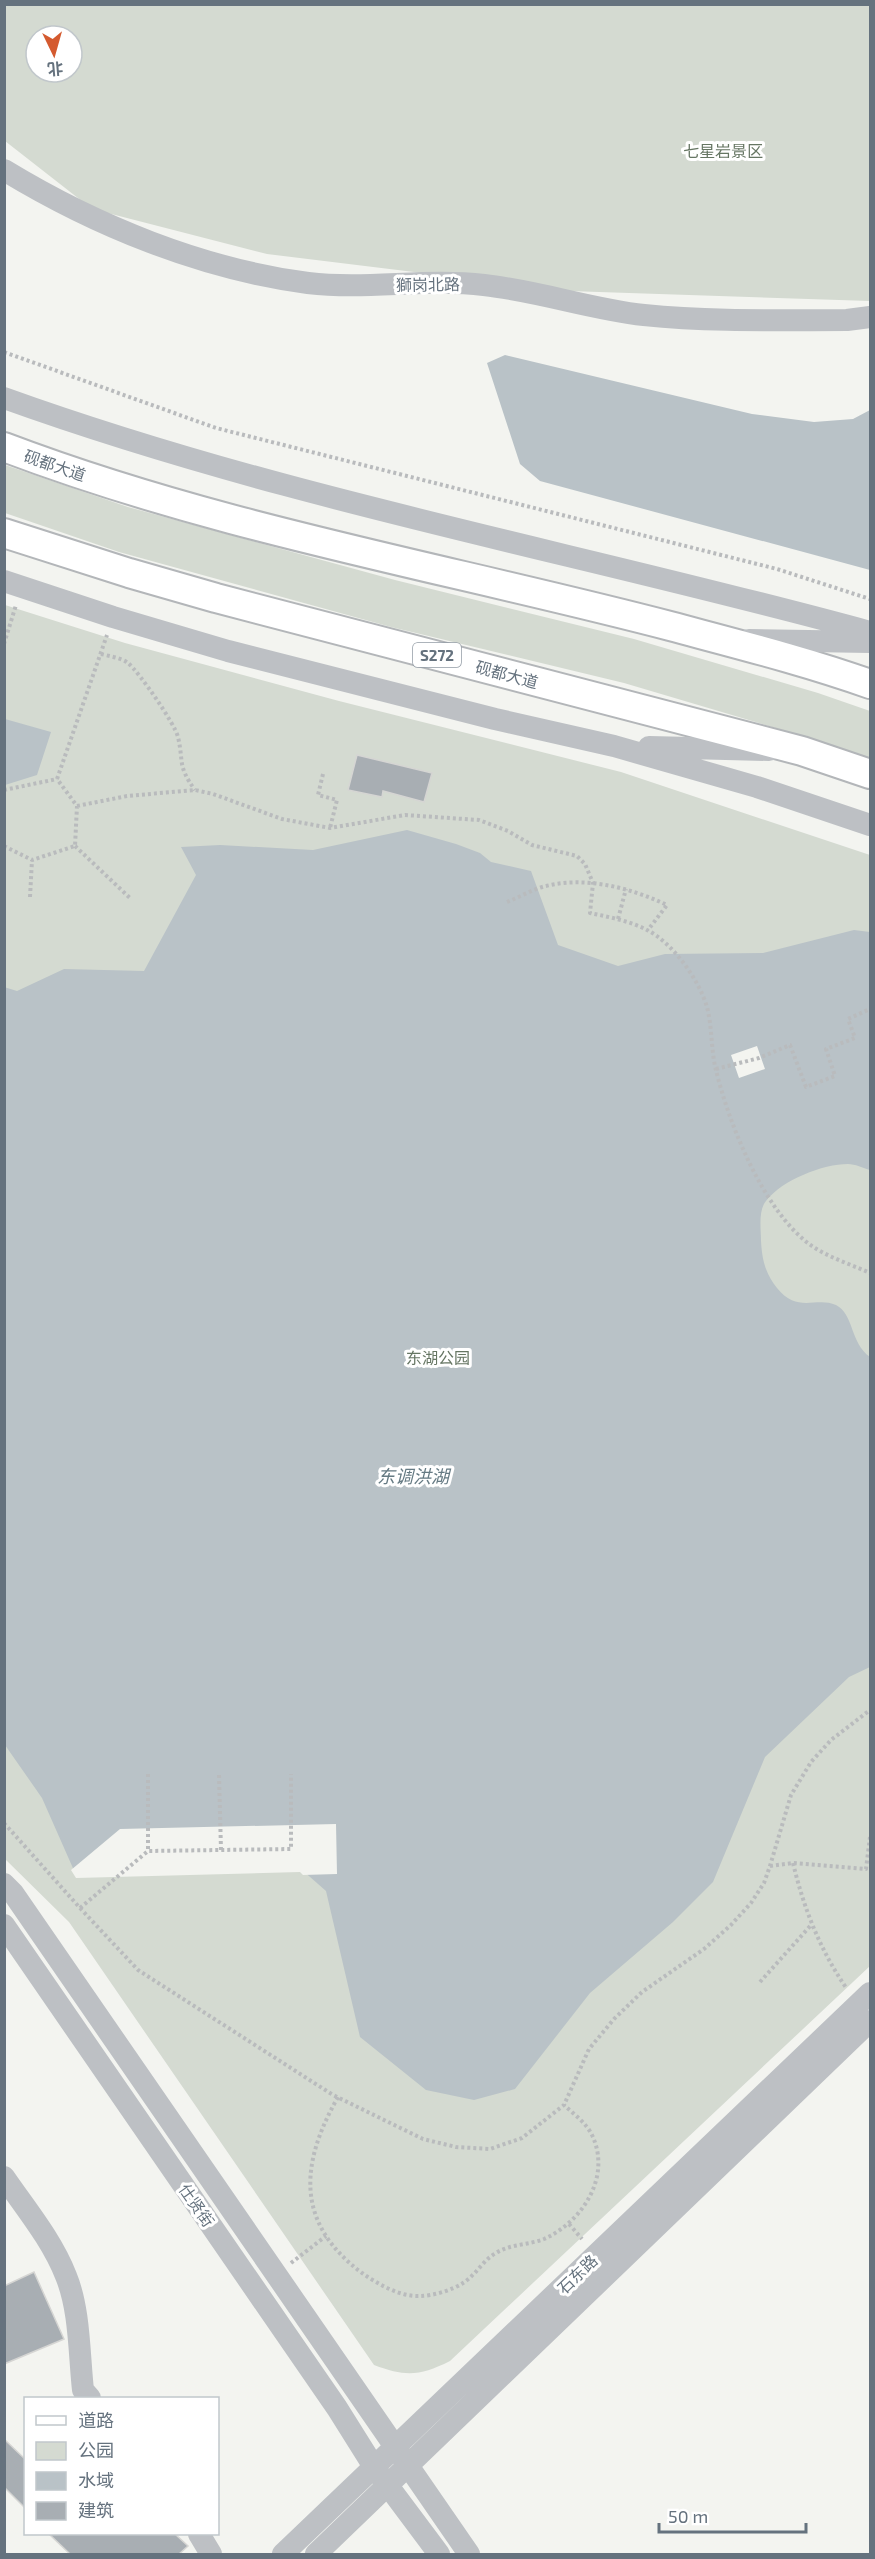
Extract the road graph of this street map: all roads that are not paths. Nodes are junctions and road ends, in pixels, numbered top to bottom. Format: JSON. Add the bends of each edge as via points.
{"nodes":[{"id":1,"x":4,"y":170,"type":"edge"},
{"id":2,"x":870,"y":317,"type":"edge"},
{"id":3,"x":4,"y":398,"type":"edge"},
{"id":4,"x":4,"y":447,"type":"edge"},
{"id":5,"x":4,"y":532,"type":"edge"},
{"id":6,"x":13,"y":584,"type":"edge"},
{"id":7,"x":870,"y":632,"type":"edge"},
{"id":8,"x":723,"y":640,"type":"junction"},
{"id":9,"x":870,"y":642,"type":"edge"},
{"id":10,"x":870,"y":684,"type":"edge"},
{"id":11,"x":614,"y":746,"type":"junction"},
{"id":12,"x":802,"y":751,"type":"junction"},
{"id":13,"x":870,"y":774,"type":"edge"},
{"id":14,"x":870,"y":825,"type":"edge"},
{"id":15,"x":4,"y":1884,"type":"edge"},
{"id":16,"x":4,"y":1925,"type":"edge"},
{"id":17,"x":866,"y":2006,"type":"edge"},
{"id":18,"x":4,"y":2177,"type":"edge"},
{"id":19,"x":89,"y":2397,"type":"edge"},
{"id":20,"x":401,"y":2457,"type":"junction"},
{"id":21,"x":375,"y":2467,"type":"junction"},
{"id":22,"x":389,"y":2485,"type":"junction"},
{"id":23,"x":200,"y":2535,"type":"edge"},
{"id":24,"x":211,"y":2554,"type":"edge"},
{"id":25,"x":283,"y":2554,"type":"edge"},
{"id":26,"x":316,"y":2554,"type":"edge"},
{"id":27,"x":439,"y":2554,"type":"edge"},
{"id":28,"x":469,"y":2554,"type":"edge"}],
"edges":[{"from":1,"to":2,"type":"street","name":"獅岗北路","via":[[86,215],[174,250],[226,266],[309,283],[482,284],[530,291],[585,306],[703,319]]},
{"from":3,"to":7,"type":"street","via":[[161,451],[340,501],[755,600]]},
{"from":4,"to":8,"type":"main road","name":"砚都大道","via":[[133,491],[275,531]]},
{"from":5,"to":12,"type":"main road","name":"砚都大道","number":"S272","via":[[216,598]]},
{"from":6,"to":11,"type":"street","via":[[228,651]]},
{"from":8,"to":9,"type":"street"},
{"from":8,"to":10,"type":"main road","name":"砚都大道"},
{"from":11,"to":12,"type":"street"},
{"from":11,"to":14,"type":"street"},
{"from":12,"to":13,"type":"main road","name":"砚都大道","number":"S272"},
{"from":15,"to":20,"type":"street"},
{"from":16,"to":21,"type":"street","name":"仕贤街"},
{"from":17,"to":20,"type":"street","name":"石东路"},
{"from":18,"to":19,"type":"street","via":[[53,2248],[67,2277],[84,2390]]},
{"from":20,"to":21,"type":"street","name":"石东路"},
{"from":20,"to":22,"type":"street","name":"石东路"},
{"from":20,"to":28,"type":"street"},
{"from":21,"to":22,"type":"street","name":"仕贤街"},
{"from":21,"to":25,"type":"street","name":"石东路"},
{"from":22,"to":26,"type":"street","name":"石东路"},
{"from":22,"to":27,"type":"street","name":"仕贤街"},
{"from":23,"to":24,"type":"street"}]}
